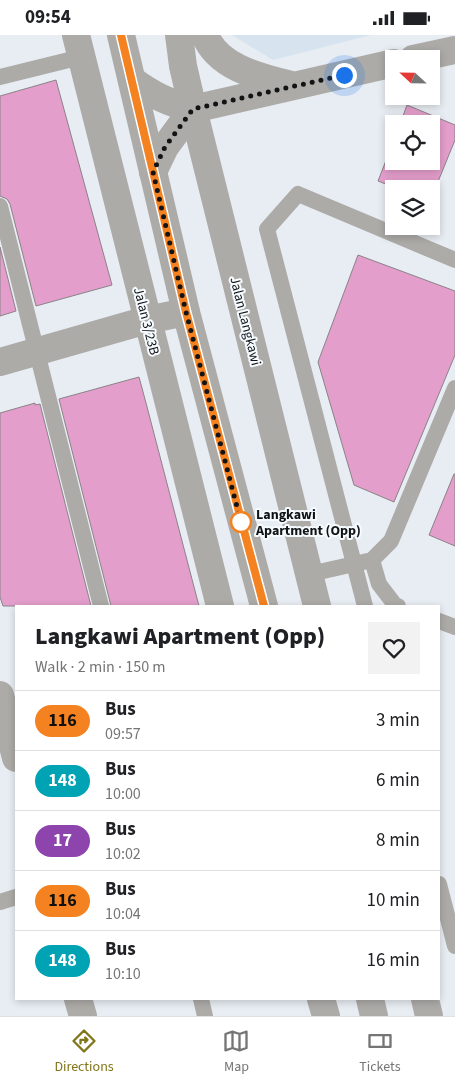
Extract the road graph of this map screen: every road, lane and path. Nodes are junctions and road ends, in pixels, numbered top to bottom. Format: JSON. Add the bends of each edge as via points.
{"nodes":[{"id":1,"x":121,"y":35,"type":"edge"},
{"id":2,"x":179,"y":35,"type":"edge"},
{"id":3,"x":205,"y":35,"type":"edge"},
{"id":4,"x":78,"y":46,"type":"edge"},
{"id":5,"x":455,"y":50,"type":"edge"},
{"id":6,"x":440,"y":53,"type":"edge"},
{"id":7,"x":385,"y":65,"type":"edge"},
{"id":8,"x":0,"y":77,"type":"edge"},
{"id":9,"x":132,"y":80,"type":"junction"},
{"id":10,"x":294,"y":86,"type":"junction"},
{"id":11,"x":193,"y":109,"type":"junction"},
{"id":12,"x":153,"y":172,"type":"junction"},
{"id":13,"x":0,"y":206,"type":"edge"},
{"id":14,"x":455,"y":260,"type":"edge"},
{"id":15,"x":186,"y":312,"type":"junction"},
{"id":16,"x":147,"y":319,"type":"junction"},
{"id":17,"x":36,"y":351,"type":"junction"},
{"id":18,"x":0,"y":362,"type":"edge"},
{"id":19,"x":455,"y":388,"type":"edge"},
{"id":20,"x":372,"y":560,"type":"junction"},
{"id":21,"x":354,"y":564,"type":"junction"},
{"id":22,"x":310,"y":574,"type":"junction"},
{"id":23,"x":101,"y":605,"type":"edge"},
{"id":24,"x":220,"y":605,"type":"edge"},
{"id":25,"x":264,"y":605,"type":"edge"},
{"id":26,"x":317,"y":605,"type":"edge"},
{"id":27,"x":366,"y":605,"type":"edge"},
{"id":28,"x":395,"y":605,"type":"edge"},
{"id":29,"x":440,"y":621,"type":"edge"},
{"id":30,"x":455,"y":627,"type":"edge"},
{"id":31,"x":0,"y":695,"type":"edge"},
{"id":32,"x":15,"y":752,"type":"edge"},
{"id":33,"x":15,"y":756,"type":"edge"},
{"id":34,"x":0,"y":760,"type":"edge"},
{"id":35,"x":440,"y":889,"type":"edge"},
{"id":36,"x":15,"y":897,"type":"edge"},
{"id":37,"x":0,"y":902,"type":"edge"},
{"id":38,"x":455,"y":946,"type":"edge"},
{"id":39,"x":78,"y":1000,"type":"edge"},
{"id":40,"x":201,"y":1000,"type":"edge"},
{"id":41,"x":321,"y":1000,"type":"edge"},
{"id":42,"x":370,"y":1000,"type":"edge"},
{"id":43,"x":425,"y":1000,"type":"edge"},
{"id":44,"x":83,"y":1016,"type":"edge"},
{"id":45,"x":205,"y":1016,"type":"edge"},
{"id":46,"x":326,"y":1016,"type":"edge"},
{"id":47,"x":374,"y":1016,"type":"edge"},
{"id":48,"x":429,"y":1016,"type":"edge"}],
"edges":[{"from":1,"to":9,"type":"street"},
{"from":2,"to":11,"type":"street","name":"Jalan Langkawi"},
{"from":3,"to":10,"type":"street","via":[[208,42],[235,67]]},
{"from":4,"to":8,"type":"lane"},
{"from":4,"to":16,"type":"street","name":"Jalan 3/23B"},
{"from":5,"to":6,"type":"street"},
{"from":7,"to":10,"type":"street"},
{"from":9,"to":11,"type":"street","via":[[170,103]]},
{"from":9,"to":12,"type":"street"},
{"from":10,"to":11,"type":"street"},
{"from":11,"to":12,"type":"street","via":[[165,147]]},
{"from":11,"to":22,"type":"street","name":"Jalan Langkawi"},
{"from":12,"to":15,"type":"street"},
{"from":13,"to":17,"type":"lane"},
{"from":14,"to":21,"type":"lane","via":[[298,194],[267,229]]},
{"from":15,"to":16,"type":"street"},
{"from":15,"to":25,"type":"street"},
{"from":16,"to":17,"type":"street"},
{"from":16,"to":24,"type":"street","name":"Jalan 3/23B"},
{"from":17,"to":18,"type":"street"},
{"from":17,"to":23,"type":"lane"},
{"from":19,"to":20,"type":"lane","via":[[391,541]]},
{"from":20,"to":21,"type":"lane"},
{"from":20,"to":28,"type":"lane","via":[[379,584]]},
{"from":21,"to":22,"type":"lane"},
{"from":21,"to":27,"type":"lane"},
{"from":22,"to":26,"type":"street","name":"Jalan Langkawi"},
{"from":29,"to":30,"type":"lane"},
{"from":31,"to":32,"type":"street"},
{"from":33,"to":34,"type":"street"},
{"from":35,"to":38,"type":"lane"},
{"from":36,"to":37,"type":"lane"},
{"from":39,"to":44,"type":"street"},
{"from":40,"to":45,"type":"lane"},
{"from":41,"to":46,"type":"street"},
{"from":42,"to":47,"type":"street"},
{"from":43,"to":48,"type":"street"}]}
